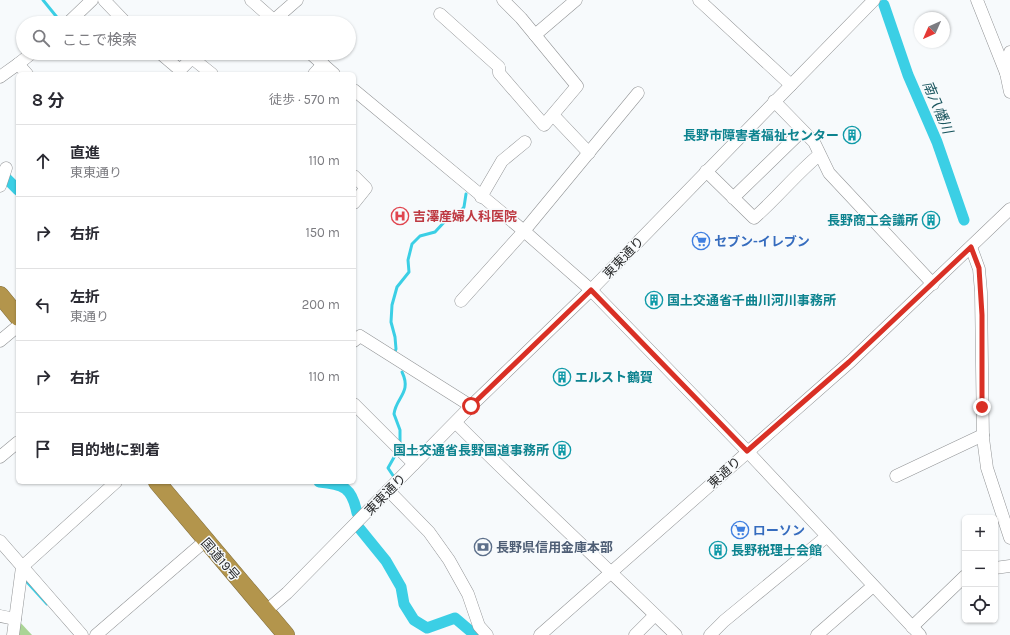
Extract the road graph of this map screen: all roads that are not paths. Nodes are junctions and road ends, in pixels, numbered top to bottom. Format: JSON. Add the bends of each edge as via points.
{"nodes":[{"id":1,"x":92,"y":0,"type":"edge"},
{"id":2,"x":104,"y":0,"type":"edge"},
{"id":3,"x":251,"y":0,"type":"edge"},
{"id":4,"x":297,"y":0,"type":"edge"},
{"id":5,"x":503,"y":0,"type":"edge"},
{"id":6,"x":576,"y":0,"type":"edge"},
{"id":7,"x":699,"y":0,"type":"edge"},
{"id":8,"x":874,"y":0,"type":"edge"},
{"id":9,"x":977,"y":0,"type":"edge"},
{"id":10,"x":440,"y":14,"type":"dead end"},
{"id":11,"x":75,"y":16,"type":"edge"},
{"id":12,"x":119,"y":16,"type":"edge"},
{"id":13,"x":270,"y":16,"type":"edge"},
{"id":14,"x":281,"y":16,"type":"edge"},
{"id":15,"x":535,"y":35,"type":"junction"},
{"id":16,"x":1010,"y":52,"type":"edge"},
{"id":17,"x":23,"y":60,"type":"edge"},
{"id":18,"x":168,"y":60,"type":"edge"},
{"id":19,"x":190,"y":60,"type":"edge"},
{"id":20,"x":194,"y":60,"type":"edge"},
{"id":21,"x":318,"y":60,"type":"edge"},
{"id":22,"x":18,"y":64,"type":"junction"},
{"id":23,"x":323,"y":64,"type":"junction"},
{"id":24,"x":25,"y":72,"type":"edge"},
{"id":25,"x":210,"y":72,"type":"edge"},
{"id":26,"x":316,"y":72,"type":"edge"},
{"id":27,"x":332,"y":72,"type":"edge"},
{"id":28,"x":1006,"y":73,"type":"junction"},
{"id":29,"x":0,"y":77,"type":"edge"},
{"id":30,"x":791,"y":85,"type":"junction"},
{"id":31,"x":356,"y":92,"type":"edge"},
{"id":32,"x":1010,"y":92,"type":"edge"},
{"id":33,"x":638,"y":93,"type":"dead end"},
{"id":34,"x":774,"y":101,"type":"junction"},
{"id":35,"x":553,"y":115,"type":"junction"},
{"id":36,"x":802,"y":131,"type":"junction"},
{"id":37,"x":524,"y":142,"type":"dead end"},
{"id":38,"x":589,"y":153,"type":"junction"},
{"id":39,"x":820,"y":155,"type":"junction"},
{"id":40,"x":706,"y":171,"type":"junction"},
{"id":41,"x":356,"y":178,"type":"edge"},
{"id":42,"x":481,"y":197,"type":"junction"},
{"id":43,"x":734,"y":198,"type":"junction"},
{"id":44,"x":356,"y":200,"type":"edge"},
{"id":45,"x":1010,"y":209,"type":"edge"},
{"id":46,"x":524,"y":232,"type":"junction"},
{"id":47,"x":971,"y":247,"type":"junction"},
{"id":48,"x":933,"y":284,"type":"junction"},
{"id":49,"x":591,"y":290,"type":"junction"},
{"id":50,"x":0,"y":295,"type":"edge"},
{"id":51,"x":461,"y":301,"type":"dead end"},
{"id":52,"x":16,"y":315,"type":"edge"},
{"id":53,"x":16,"y":328,"type":"edge"},
{"id":54,"x":356,"y":339,"type":"edge"},
{"id":55,"x":0,"y":341,"type":"edge"},
{"id":56,"x":356,"y":406,"type":"edge"},
{"id":57,"x":471,"y":406,"type":"junction"},
{"id":58,"x":456,"y":423,"type":"junction"},
{"id":59,"x":983,"y":435,"type":"junction"},
{"id":60,"x":16,"y":444,"type":"edge"},
{"id":61,"x":747,"y":451,"type":"junction"},
{"id":62,"x":0,"y":457,"type":"edge"},
{"id":63,"x":414,"y":464,"type":"junction"},
{"id":64,"x":896,"y":476,"type":"dead end"},
{"id":65,"x":114,"y":484,"type":"edge"},
{"id":66,"x":159,"y":484,"type":"edge"},
{"id":67,"x":388,"y":490,"type":"junction"},
{"id":68,"x":826,"y":536,"type":"junction"},
{"id":69,"x":1010,"y":538,"type":"edge"},
{"id":70,"x":0,"y":541,"type":"edge"},
{"id":71,"x":205,"y":541,"type":"junction"},
{"id":72,"x":1010,"y":566,"type":"edge"},
{"id":73,"x":22,"y":567,"type":"junction"},
{"id":74,"x":998,"y":568,"type":"edge"},
{"id":75,"x":612,"y":572,"type":"junction"},
{"id":76,"x":962,"y":579,"type":"edge"},
{"id":77,"x":873,"y":586,"type":"junction"},
{"id":78,"x":266,"y":611,"type":"junction"},
{"id":79,"x":655,"y":614,"type":"junction"},
{"id":80,"x":0,"y":616,"type":"edge"},
{"id":81,"x":15,"y":618,"type":"junction"},
{"id":82,"x":916,"y":631,"type":"edge"},
{"id":83,"x":283,"y":634,"type":"edge"},
{"id":84,"x":13,"y":635,"type":"edge"},
{"id":85,"x":82,"y":635,"type":"edge"},
{"id":86,"x":96,"y":635,"type":"edge"},
{"id":87,"x":487,"y":635,"type":"edge"},
{"id":88,"x":540,"y":635,"type":"edge"},
{"id":89,"x":635,"y":635,"type":"edge"},
{"id":90,"x":675,"y":635,"type":"edge"},
{"id":91,"x":710,"y":635,"type":"edge"},
{"id":92,"x":817,"y":635,"type":"edge"}],
"edges":[{"from":1,"to":11,"type":"street"},
{"from":2,"to":12,"type":"street"},
{"from":3,"to":13,"type":"street"},
{"from":4,"to":14,"type":"street"},
{"from":5,"to":15,"type":"street"},
{"from":6,"to":15,"type":"street"},
{"from":7,"to":30,"type":"street"},
{"from":8,"to":30,"type":"street","name":"東東通り"},
{"from":9,"to":28,"type":"street"},
{"from":10,"to":35,"type":"street","via":[[499,67],[499,73],[544,125]]},
{"from":15,"to":35,"type":"street","via":[[577,86]]},
{"from":16,"to":28,"type":"street"},
{"from":17,"to":22,"type":"street"},
{"from":18,"to":19,"type":"street","via":[[180,70]]},
{"from":20,"to":25,"type":"street"},
{"from":21,"to":23,"type":"street"},
{"from":22,"to":24,"type":"street"},
{"from":22,"to":29,"type":"street"},
{"from":23,"to":26,"type":"street"},
{"from":23,"to":27,"type":"street"},
{"from":28,"to":32,"type":"street"},
{"from":30,"to":34,"type":"street","name":"東東通り"},
{"from":31,"to":42,"type":"street"},
{"from":33,"to":38,"type":"street"},
{"from":34,"to":36,"type":"street"},
{"from":34,"to":40,"type":"street","name":"東東通り"},
{"from":35,"to":38,"type":"street"},
{"from":36,"to":39,"type":"street","via":[[814,142]]},
{"from":36,"to":43,"type":"street"},
{"from":37,"to":42,"type":"street","via":[[502,161]]},
{"from":38,"to":46,"type":"street"},
{"from":39,"to":43,"type":"street","via":[[805,166],[754,218]]},
{"from":39,"to":48,"type":"street","via":[[830,173]]},
{"from":40,"to":43,"type":"street"},
{"from":40,"to":49,"type":"street","name":"東東通り"},
{"from":41,"to":44,"type":"street","via":[[366,188]]},
{"from":42,"to":46,"type":"street"},
{"from":45,"to":47,"type":"street","name":"東通り"},
{"from":46,"to":49,"type":"street"},
{"from":46,"to":51,"type":"street"},
{"from":47,"to":48,"type":"street","name":"東通り"},
{"from":47,"to":59,"type":"street","via":[[979,268],[981,292]]},
{"from":48,"to":61,"type":"street","name":"東通り"},
{"from":49,"to":57,"type":"street","name":"東東通り"},
{"from":49,"to":61,"type":"street"},
{"from":50,"to":52,"type":"highway"},
{"from":53,"to":55,"type":"street"},
{"from":54,"to":57,"type":"street","via":[[360,336]]},
{"from":56,"to":63,"type":"street"},
{"from":57,"to":58,"type":"street","name":"東東通り"},
{"from":58,"to":63,"type":"street","name":"東東通り"},
{"from":58,"to":75,"type":"street","via":[[557,523]]},
{"from":59,"to":64,"type":"street"},
{"from":59,"to":69,"type":"street","via":[[988,468]]},
{"from":60,"to":62,"type":"street"},
{"from":61,"to":68,"type":"street"},
{"from":61,"to":75,"type":"street","name":"東通り"},
{"from":63,"to":67,"type":"street","name":"東東通り"},
{"from":65,"to":73,"type":"street"},
{"from":66,"to":71,"type":"highway","name":"国道19号"},
{"from":67,"to":78,"type":"street","name":"東東通り"},
{"from":67,"to":87,"type":"street","via":[[430,532],[468,594],[480,626]]},
{"from":68,"to":77,"type":"street"},
{"from":68,"to":91,"type":"street"},
{"from":70,"to":73,"type":"street"},
{"from":71,"to":78,"type":"highway","name":"国道19号"},
{"from":71,"to":86,"type":"street"},
{"from":72,"to":74,"type":"street"},
{"from":73,"to":81,"type":"street"},
{"from":73,"to":85,"type":"street"},
{"from":75,"to":79,"type":"street"},
{"from":75,"to":88,"type":"street","name":"東通り"},
{"from":76,"to":82,"type":"street"},
{"from":77,"to":82,"type":"street"},
{"from":77,"to":92,"type":"street"},
{"from":78,"to":83,"type":"highway","name":"国道19号"},
{"from":79,"to":89,"type":"street"},
{"from":79,"to":90,"type":"street"},
{"from":80,"to":81,"type":"street"},
{"from":81,"to":84,"type":"street"}]}
